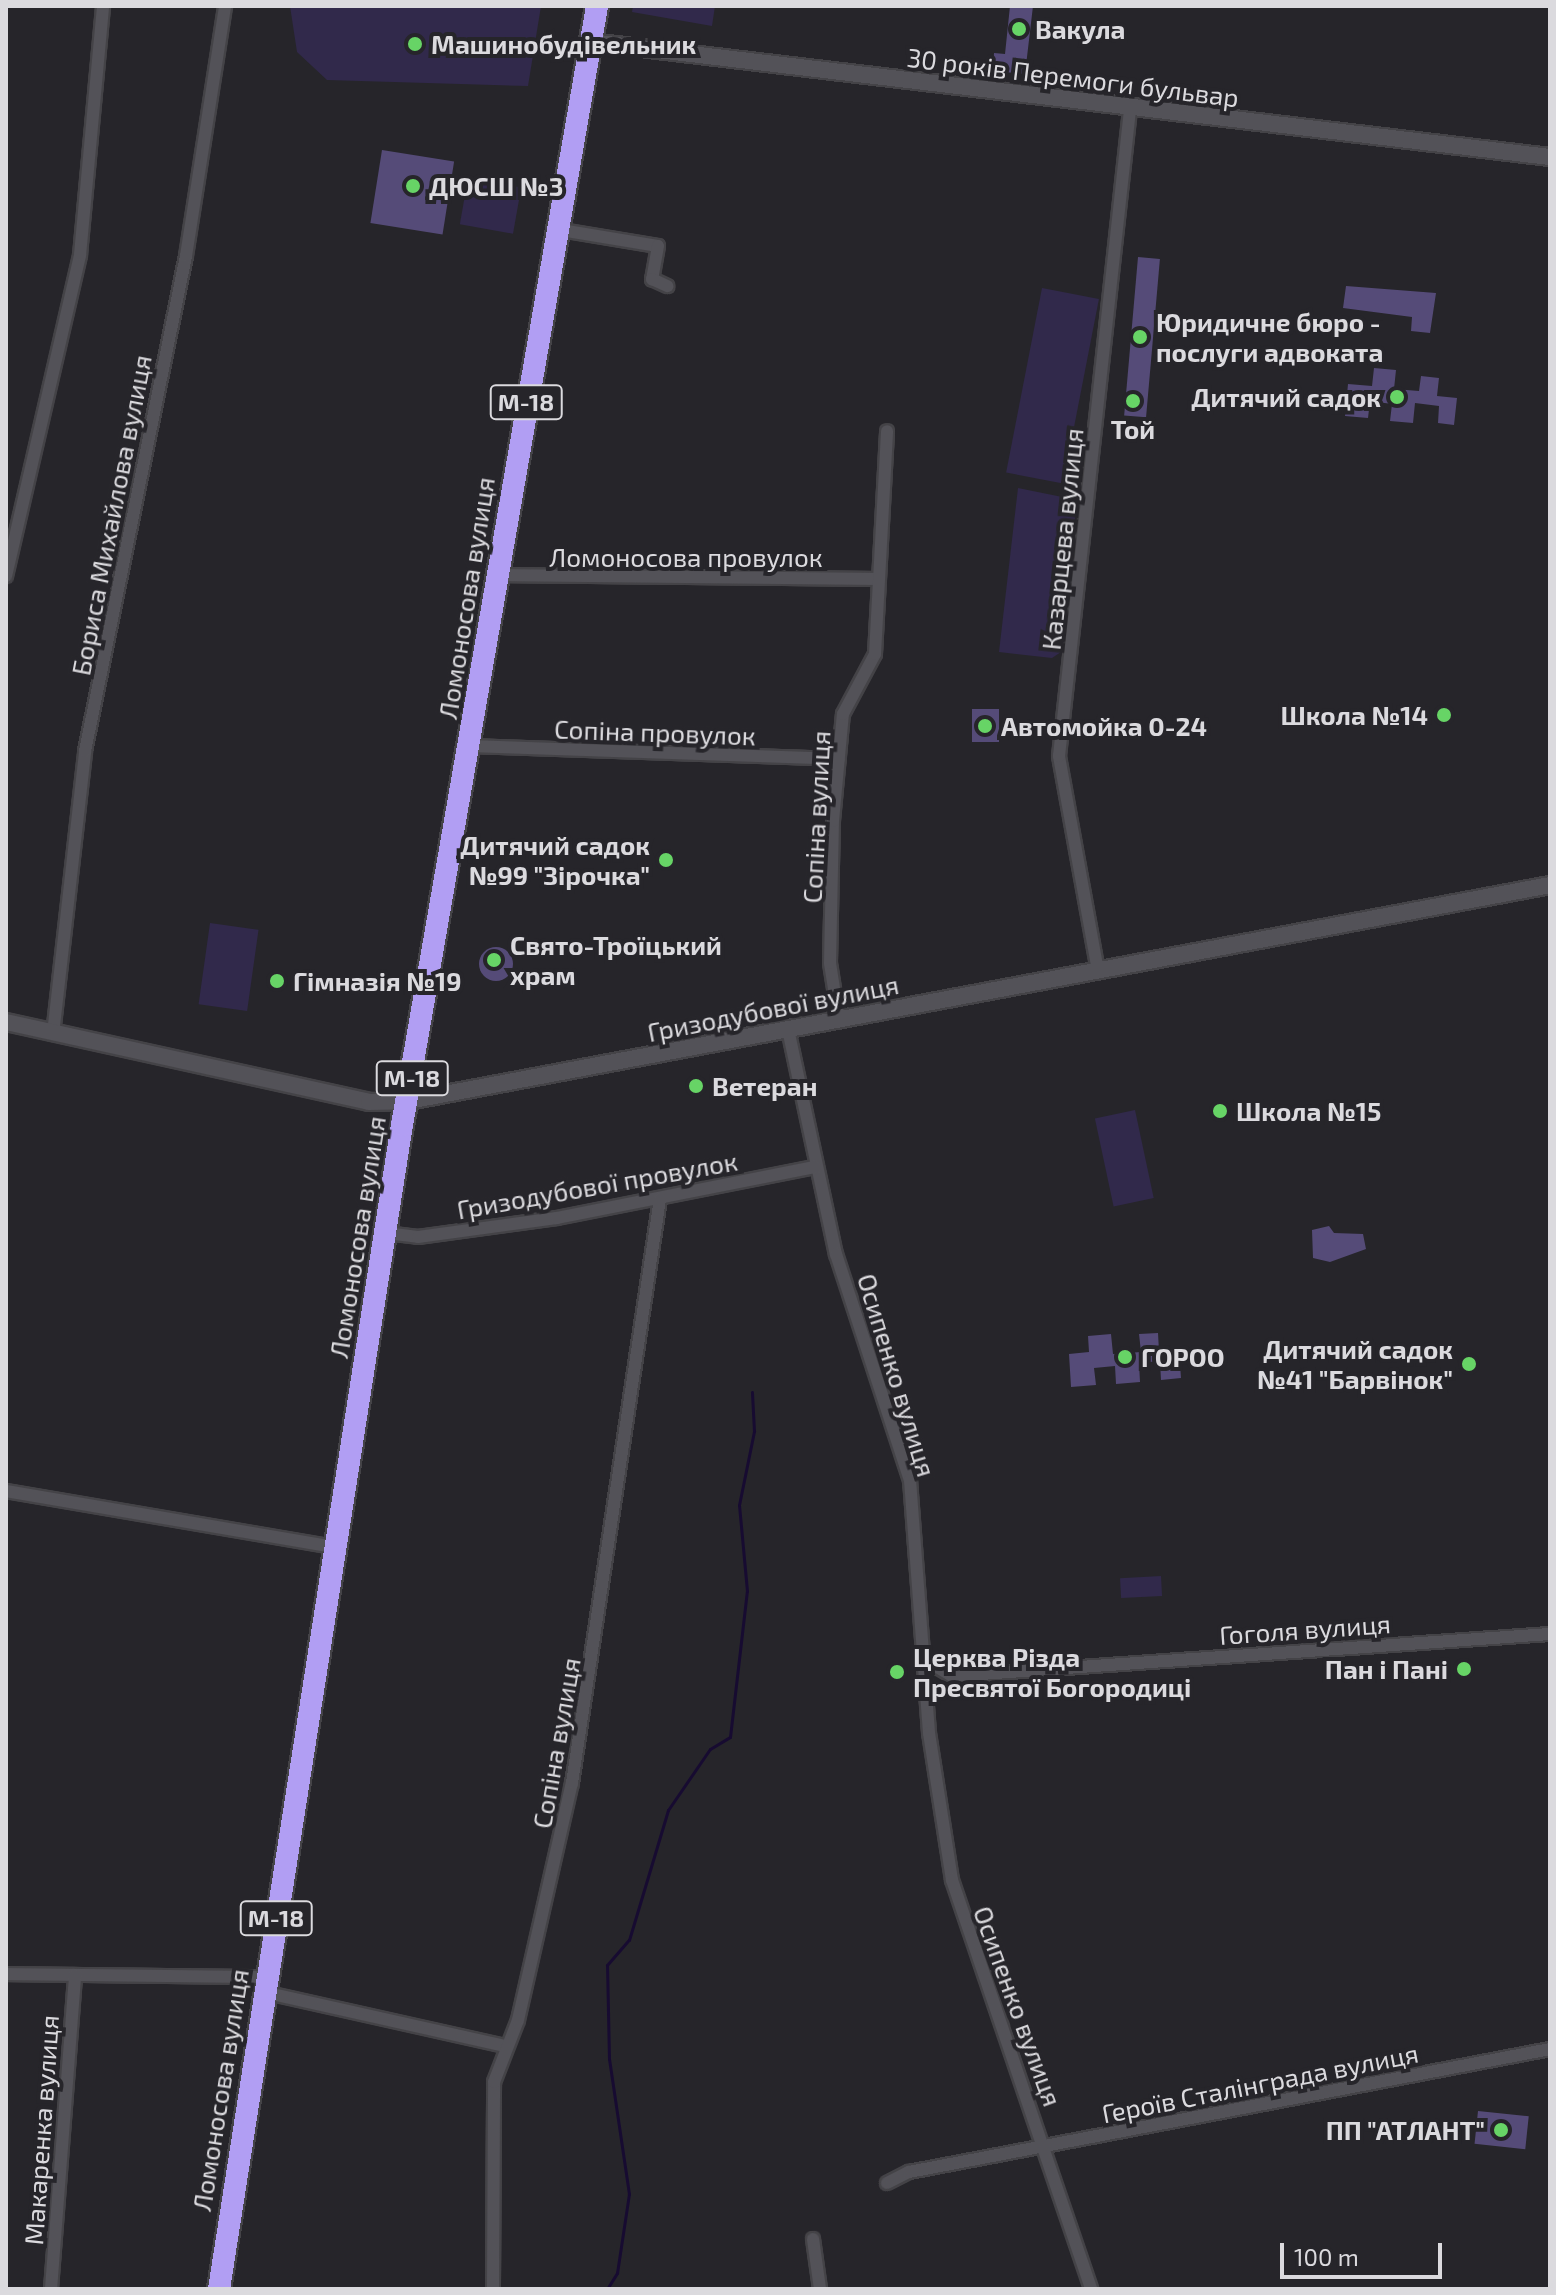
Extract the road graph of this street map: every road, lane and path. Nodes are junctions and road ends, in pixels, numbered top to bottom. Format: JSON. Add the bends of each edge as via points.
{"nodes":[{"id":1,"x":103,"y":6,"type":"edge"},
{"id":2,"x":225,"y":6,"type":"edge"},
{"id":3,"x":597,"y":6,"type":"edge"},
{"id":4,"x":591,"y":42,"type":"junction"},
{"id":5,"x":1130,"y":110,"type":"junction"},
{"id":6,"x":1550,"y":157,"type":"edge"},
{"id":7,"x":555,"y":229,"type":"junction"},
{"id":8,"x":667,"y":286,"type":"dead end"},
{"id":9,"x":887,"y":431,"type":"dead end"},
{"id":10,"x":498,"y":575,"type":"junction"},
{"id":11,"x":6,"y":576,"type":"edge"},
{"id":12,"x":874,"y":579,"type":"junction"},
{"id":13,"x":469,"y":746,"type":"junction"},
{"id":14,"x":839,"y":759,"type":"junction"},
{"id":15,"x":1550,"y":885,"type":"edge"},
{"id":16,"x":1098,"y":971,"type":"junction"},
{"id":17,"x":839,"y":1020,"type":"junction"},
{"id":18,"x":6,"y":1022,"type":"edge"},
{"id":19,"x":788,"y":1029,"type":"junction"},
{"id":20,"x":53,"y":1034,"type":"junction"},
{"id":21,"x":408,"y":1101,"type":"junction"},
{"id":22,"x":815,"y":1167,"type":"junction"},
{"id":23,"x":660,"y":1199,"type":"junction"},
{"id":24,"x":386,"y":1233,"type":"junction"},
{"id":25,"x":6,"y":1491,"type":"edge"},
{"id":26,"x":335,"y":1547,"type":"junction"},
{"id":27,"x":1550,"y":1634,"type":"edge"},
{"id":28,"x":924,"y":1659,"type":"junction"},
{"id":29,"x":6,"y":1974,"type":"edge"},
{"id":30,"x":75,"y":1975,"type":"junction"},
{"id":31,"x":264,"y":1984,"type":"junction"},
{"id":32,"x":504,"y":2046,"type":"junction"},
{"id":33,"x":1550,"y":2049,"type":"edge"},
{"id":34,"x":1046,"y":2147,"type":"junction"},
{"id":35,"x":887,"y":2183,"type":"dead end"},
{"id":36,"x":813,"y":2239,"type":"dead end"},
{"id":37,"x":51,"y":2289,"type":"edge"},
{"id":38,"x":219,"y":2289,"type":"edge"},
{"id":39,"x":493,"y":2289,"type":"edge"},
{"id":40,"x":820,"y":2289,"type":"edge"},
{"id":41,"x":1091,"y":2289,"type":"edge"}],
"edges":[{"from":1,"to":11,"type":"street","via":[[80,255]]},
{"from":2,"to":20,"type":"street","name":"Бориса Михайлова вулиця","via":[[186,256],[85,751]]},
{"from":3,"to":4,"type":"highway","name":"Ломоносова вулиця","number":"М-18"},
{"from":4,"to":5,"type":"street","name":"30 років Перемоги бульвар"},
{"from":4,"to":7,"type":"highway","name":"Ломоносова вулиця","number":"М-18"},
{"from":5,"to":6,"type":"street","name":"30 років Перемоги бульвар"},
{"from":5,"to":16,"type":"street","name":"Казарцева вулиця","via":[[1059,756]]},
{"from":7,"to":8,"type":"street","via":[[658,246],[652,279]]},
{"from":7,"to":10,"type":"highway","name":"Ломоносова вулиця","number":"М-18"},
{"from":9,"to":12,"type":"street","name":"Сопіна вулиця"},
{"from":10,"to":12,"type":"street","name":"Ломоносова провулок"},
{"from":10,"to":13,"type":"highway","name":"Ломоносова вулиця","number":"М-18"},
{"from":12,"to":14,"type":"street","name":"Сопіна вулиця","via":[[875,654],[843,714]]},
{"from":13,"to":14,"type":"street","name":"Сопіна провулок"},
{"from":13,"to":21,"type":"highway","name":"Ломоносова вулиця","number":"М-18"},
{"from":14,"to":17,"type":"street","name":"Сопіна вулиця","via":[[830,963]]},
{"from":15,"to":16,"type":"street","name":"Гризодубової вулиця"},
{"from":16,"to":17,"type":"street","name":"Гризодубової вулиця"},
{"from":17,"to":19,"type":"street","name":"Гризодубової вулиця"},
{"from":18,"to":20,"type":"street","name":"Гризодубової вулиця"},
{"from":19,"to":21,"type":"street","name":"Гризодубової вулиця"},
{"from":19,"to":22,"type":"street","name":"Осипенко вулиця"},
{"from":20,"to":21,"type":"street","name":"Гризодубової вулиця","via":[[369,1102]]},
{"from":21,"to":24,"type":"highway","name":"Ломоносова вулиця","number":"М-18"},
{"from":22,"to":23,"type":"street","name":"Гризодубової провулок"},
{"from":22,"to":28,"type":"street","name":"Осипенко вулиця","via":[[910,1480]]},
{"from":23,"to":24,"type":"street","name":"Гризодубової провулок","via":[[418,1237]]},
{"from":23,"to":32,"type":"street","name":"Сопіна вулиця","via":[[572,1783],[518,2020]]},
{"from":24,"to":26,"type":"highway","name":"Ломоносова вулиця","number":"М-18"},
{"from":25,"to":26,"type":"street"},
{"from":26,"to":31,"type":"highway","name":"Ломоносова вулиця","number":"М-18"},
{"from":27,"to":28,"type":"street","name":"Гоголя вулиця","via":[[952,1676]]},
{"from":28,"to":34,"type":"street","name":"Осипенко вулиця","via":[[952,1880]]},
{"from":29,"to":30,"type":"street"},
{"from":30,"to":31,"type":"street"},
{"from":30,"to":37,"type":"street","name":"Макаренка вулиця"},
{"from":31,"to":32,"type":"street"},
{"from":31,"to":38,"type":"highway","name":"Ломоносова вулиця","number":"М-18"},
{"from":32,"to":39,"type":"street","name":"Сопіна вулиця","via":[[494,2082]]},
{"from":33,"to":34,"type":"street","name":"Героїв Сталінграда вулиця"},
{"from":34,"to":35,"type":"street","name":"Героїв Сталінграда вулиця","via":[[909,2172]]},
{"from":34,"to":41,"type":"street","name":"Осипенко вулиця"},
{"from":36,"to":40,"type":"street"}]}
